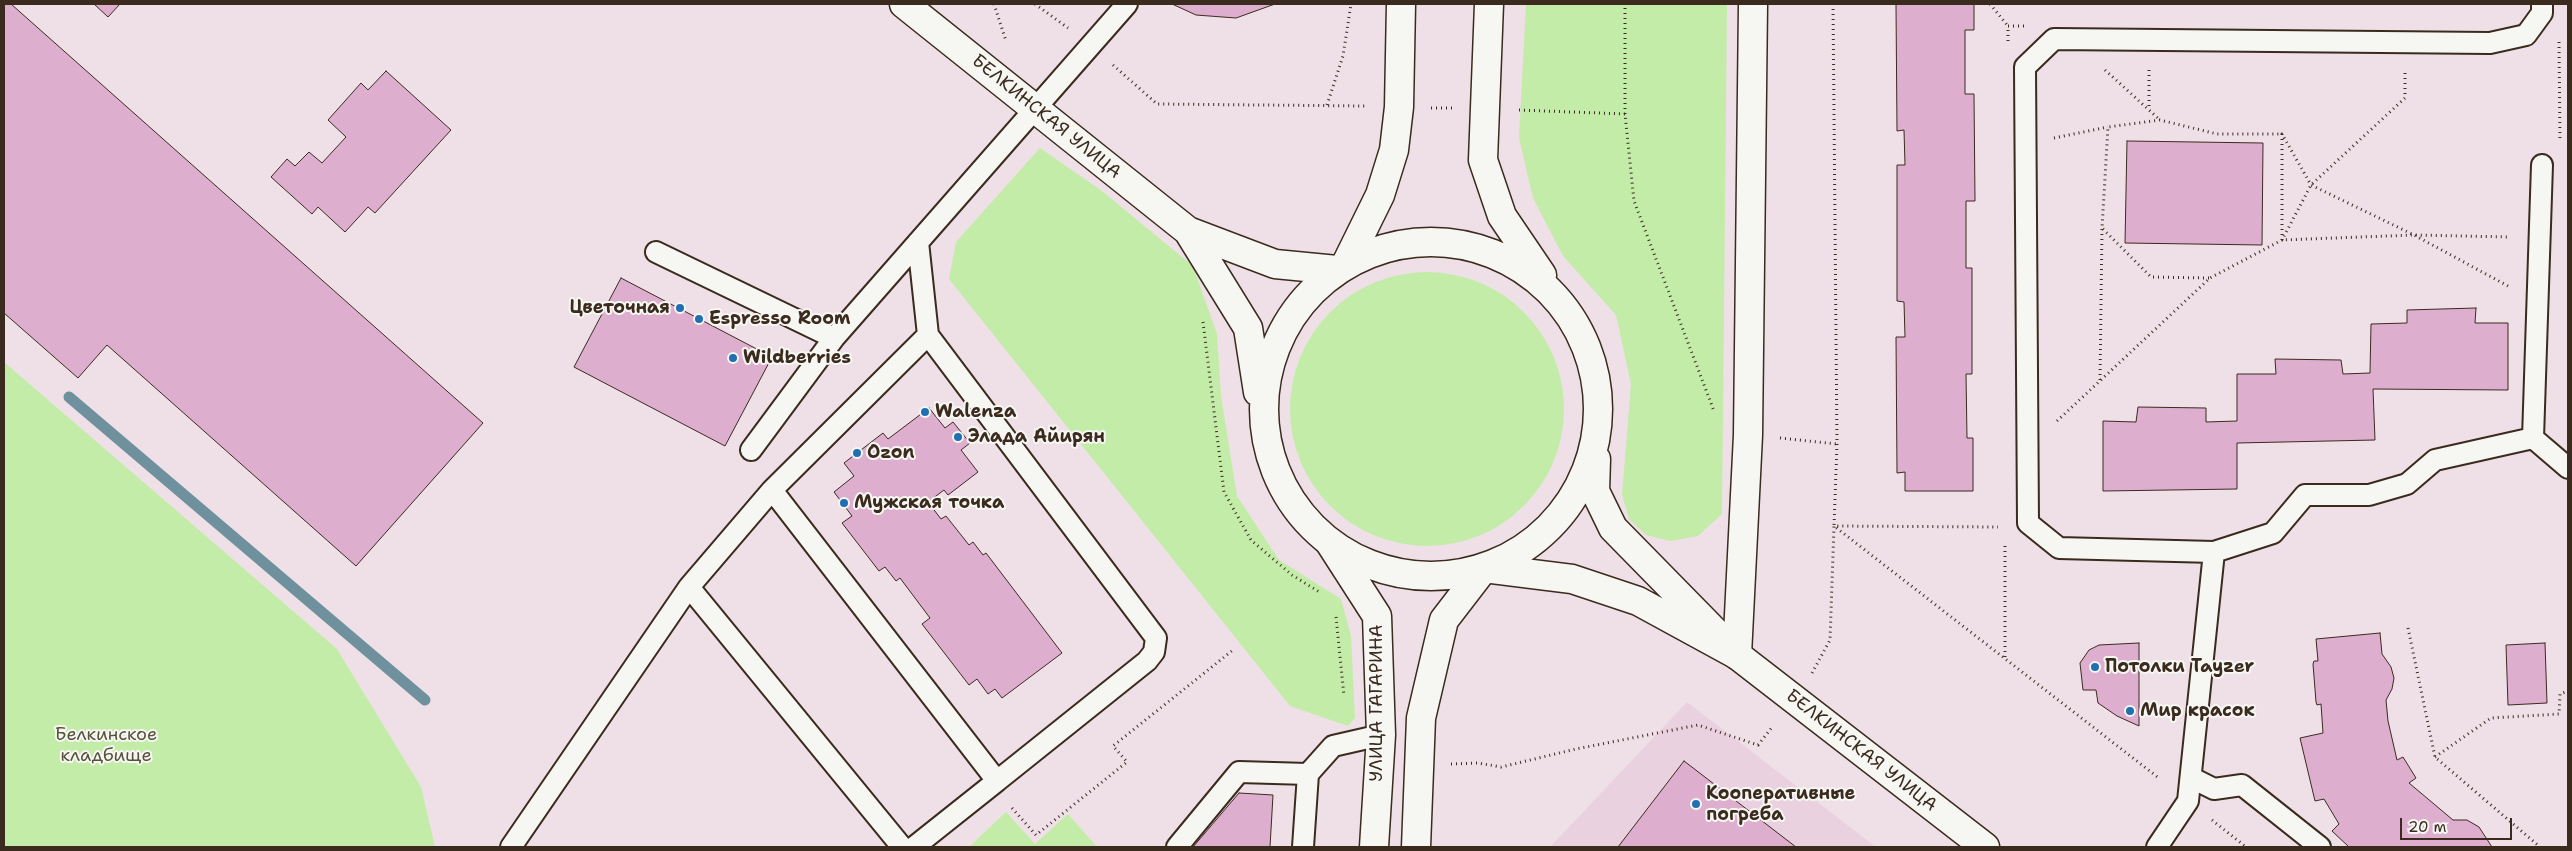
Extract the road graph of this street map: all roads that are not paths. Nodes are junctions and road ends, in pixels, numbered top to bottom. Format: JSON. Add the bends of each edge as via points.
{"nodes":[{"id":1,"x":904,"y":4,"type":"edge"},
{"id":2,"x":1127,"y":4,"type":"edge"},
{"id":3,"x":1401,"y":4,"type":"edge"},
{"id":4,"x":1489,"y":4,"type":"edge"},
{"id":5,"x":1753,"y":4,"type":"edge"},
{"id":6,"x":2542,"y":4,"type":"edge"},
{"id":7,"x":1036,"y":107,"type":"junction"},
{"id":8,"x":2542,"y":165,"type":"dead end"},
{"id":9,"x":1188,"y":231,"type":"junction"},
{"id":10,"x":918,"y":242,"type":"junction"},
{"id":11,"x":656,"y":252,"type":"dead end"},
{"id":12,"x":1342,"y":266,"type":"junction"},
{"id":13,"x":1560,"y":301,"type":"junction"},
{"id":14,"x":928,"y":335,"type":"junction"},
{"id":15,"x":834,"y":338,"type":"junction"},
{"id":16,"x":1264,"y":431,"type":"junction"},
{"id":17,"x":2533,"y":438,"type":"junction"},
{"id":18,"x":1596,"y":440,"type":"junction"},
{"id":19,"x":751,"y":450,"type":"dead end"},
{"id":20,"x":2568,"y":468,"type":"edge"},
{"id":21,"x":772,"y":490,"type":"junction"},
{"id":22,"x":1330,"y":543,"type":"junction"},
{"id":23,"x":2214,"y":552,"type":"junction"},
{"id":24,"x":1484,"y":568,"type":"junction"},
{"id":25,"x":689,"y":587,"type":"junction"},
{"id":26,"x":1737,"y":655,"type":"junction"},
{"id":27,"x":1381,"y":734,"type":"junction"},
{"id":28,"x":1308,"y":774,"type":"junction"},
{"id":29,"x":2192,"y":778,"type":"junction"},
{"id":30,"x":997,"y":781,"type":"junction"},
{"id":31,"x":511,"y":847,"type":"edge"},
{"id":32,"x":902,"y":847,"type":"edge"},
{"id":33,"x":914,"y":847,"type":"edge"},
{"id":34,"x":1177,"y":847,"type":"edge"},
{"id":35,"x":1303,"y":847,"type":"edge"},
{"id":36,"x":1374,"y":847,"type":"edge"},
{"id":37,"x":1416,"y":847,"type":"edge"},
{"id":38,"x":1985,"y":847,"type":"edge"},
{"id":39,"x":2157,"y":847,"type":"edge"},
{"id":40,"x":2320,"y":847,"type":"edge"}],
"edges":[{"from":1,"to":7,"type":"main road","name":"БЕЛКИНСКАЯ УЛИЦА"},
{"from":2,"to":7,"type":"lane"},
{"from":3,"to":12,"type":"main road","via":[[1399,107],[1394,150],[1380,195]]},
{"from":4,"to":13,"type":"main road","via":[[1483,160],[1502,216]]},
{"from":5,"to":26,"type":"main road","via":[[1748,435]]},
{"from":6,"to":23,"type":"lane","via":[[2542,13],[2526,35],[2490,43],[2054,39],[2025,67],[2028,523],[2059,548]]},
{"from":7,"to":9,"type":"main road","name":"БЕЛКИНСКАЯ УЛИЦА"},
{"from":7,"to":10,"type":"lane"},
{"from":8,"to":17,"type":"lane"},
{"from":9,"to":12,"type":"main road","name":"БЕЛКИНСКАЯ УЛИЦА","via":[[1275,264]]},
{"from":9,"to":16,"type":"main road","name":"БЕЛКИНСКАЯ УЛИЦА","via":[[1248,328]]},
{"from":10,"to":14,"type":"lane"},
{"from":10,"to":15,"type":"lane"},
{"from":11,"to":15,"type":"lane"},
{"from":12,"to":13,"type":"main road","via":[[1402,242],[1460,242],[1515,263]]},
{"from":12,"to":16,"type":"main road","via":[[1308,293],[1279,334],[1265,381]]},
{"from":13,"to":18,"type":"main road","via":[[1586,343],[1594,371],[1598,390]]},
{"from":14,"to":21,"type":"lane"},
{"from":14,"to":30,"type":"lane","via":[[1156,638],[1154,652],[1146,661]]},
{"from":15,"to":19,"type":"lane"},
{"from":16,"to":22,"type":"main road","via":[[1276,474],[1298,512]]},
{"from":17,"to":20,"type":"lane"},
{"from":17,"to":23,"type":"lane","via":[[2436,460],[2407,484],[2369,495],[2305,495],[2273,533]]},
{"from":18,"to":24,"type":"main road","via":[[1582,482],[1558,519],[1524,548]]},
{"from":18,"to":26,"type":"main road","name":"БЕЛКИНСКАЯ УЛИЦА","via":[[1595,491],[1613,528]]},
{"from":21,"to":25,"type":"lane"},
{"from":21,"to":30,"type":"lane"},
{"from":22,"to":24,"type":"main road","via":[[1365,563],[1404,575],[1444,576]]},
{"from":22,"to":27,"type":"main road","name":"УЛИЦА ГАГАРИНА","via":[[1377,616]]},
{"from":23,"to":29,"type":"lane"},
{"from":24,"to":26,"type":"main road","name":"БЕЛКИНСКАЯ УЛИЦА","via":[[1572,579],[1638,601]]},
{"from":24,"to":37,"type":"main road","via":[[1444,620],[1421,718]]},
{"from":25,"to":31,"type":"lane"},
{"from":25,"to":32,"type":"lane"},
{"from":26,"to":38,"type":"main road","name":"БЕЛКИНСКАЯ УЛИЦА"},
{"from":27,"to":28,"type":"lane","via":[[1333,746]]},
{"from":27,"to":36,"type":"main road","name":"УЛИЦА ГАГАРИНА"},
{"from":28,"to":34,"type":"lane","via":[[1239,772]]},
{"from":28,"to":35,"type":"lane"},
{"from":29,"to":39,"type":"lane","via":[[2188,801]]},
{"from":29,"to":40,"type":"lane","via":[[2214,789],[2242,785]]},
{"from":30,"to":33,"type":"lane"}]}
